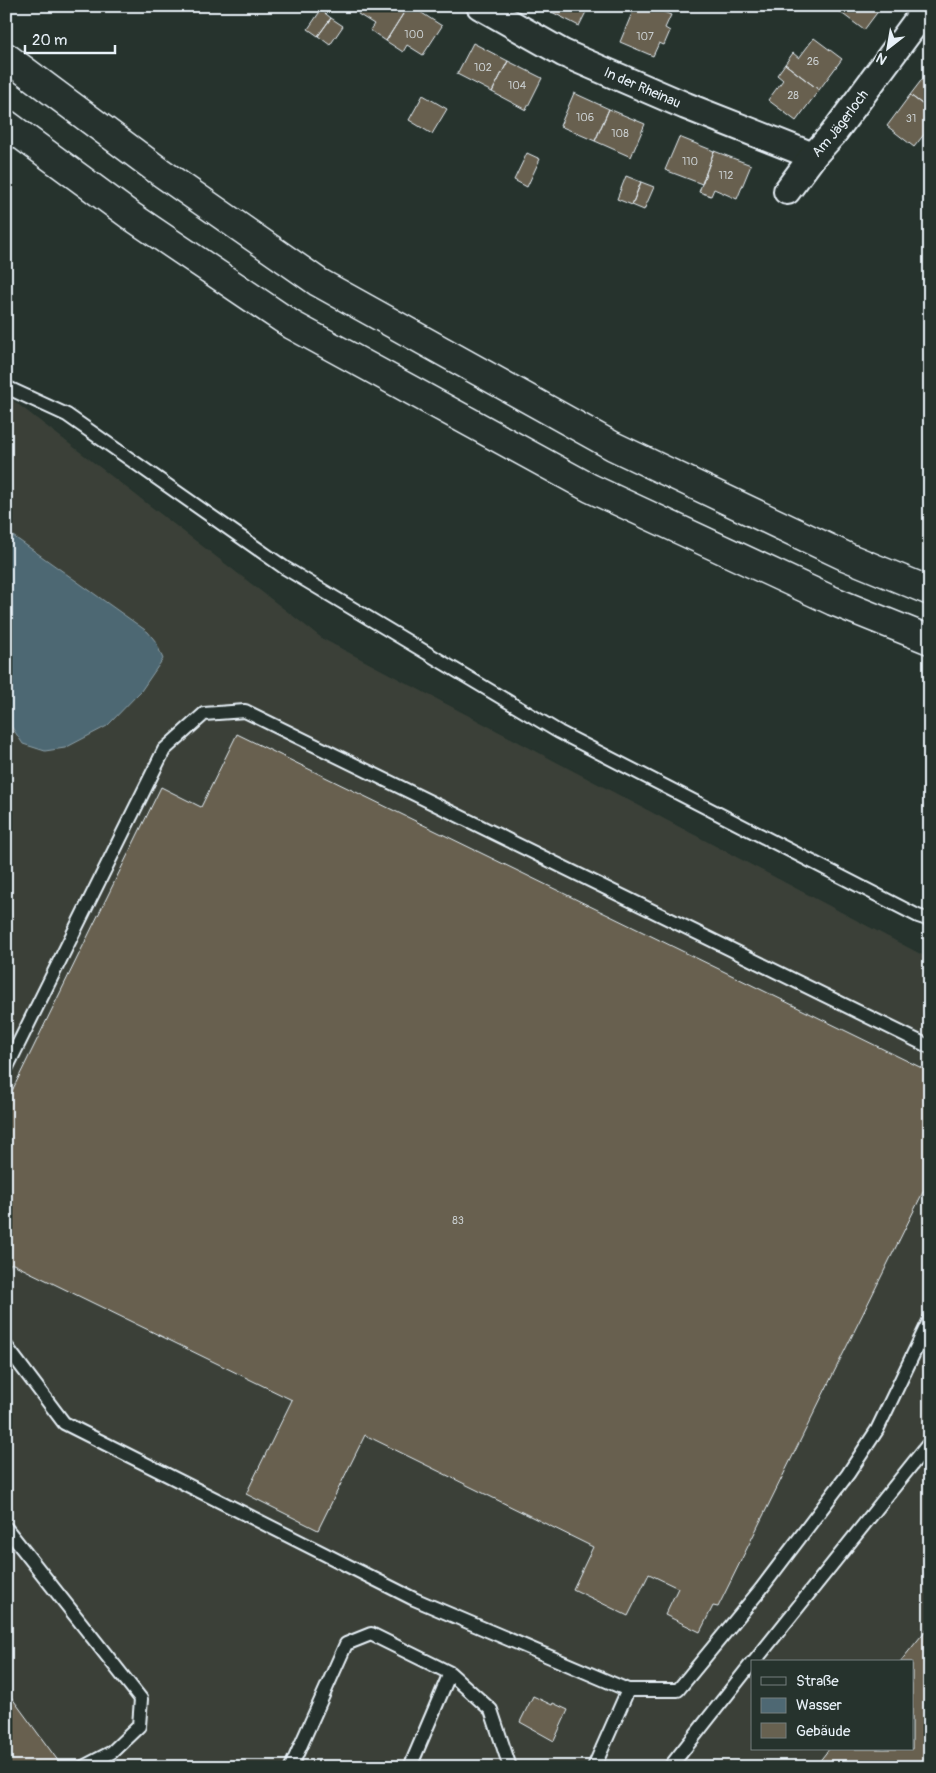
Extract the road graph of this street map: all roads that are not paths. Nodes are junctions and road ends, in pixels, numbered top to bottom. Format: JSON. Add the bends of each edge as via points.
{"nodes":[{"id":1,"x":480,"y":6,"type":"edge"},
{"id":2,"x":928,"y":6,"type":"edge"},
{"id":3,"x":6,"y":57,"type":"edge"},
{"id":4,"x":6,"y":124,"type":"edge"},
{"id":5,"x":813,"y":156,"type":"junction"},
{"id":6,"x":786,"y":190,"type":"dead end"},
{"id":7,"x":6,"y":386,"type":"edge"},
{"id":8,"x":930,"y":591,"type":"edge"},
{"id":9,"x":930,"y":640,"type":"edge"},
{"id":10,"x":930,"y":920,"type":"edge"},
{"id":11,"x":930,"y":1047,"type":"edge"},
{"id":12,"x":6,"y":1069,"type":"edge"},
{"id":13,"x":930,"y":1319,"type":"edge"},
{"id":14,"x":6,"y":1346,"type":"edge"},
{"id":15,"x":930,"y":1442,"type":"edge"},
{"id":16,"x":6,"y":1528,"type":"edge"},
{"id":17,"x":755,"y":1660,"type":"edge"},
{"id":18,"x":751,"y":1666,"type":"edge"},
{"id":19,"x":450,"y":1673,"type":"junction"},
{"id":20,"x":628,"y":1690,"type":"junction"},
{"id":21,"x":82,"y":1767,"type":"edge"},
{"id":22,"x":291,"y":1767,"type":"edge"},
{"id":23,"x":410,"y":1767,"type":"edge"},
{"id":24,"x":510,"y":1767,"type":"edge"},
{"id":25,"x":594,"y":1767,"type":"edge"},
{"id":26,"x":670,"y":1767,"type":"edge"}],
"edges":[{"from":1,"to":5,"type":"street","name":"In der Rheinau","via":[[563,53]]},
{"from":2,"to":5,"type":"street","name":"Am Jägerloch"},
{"from":3,"to":8,"type":"highway","via":[[159,171],[318,282],[613,446],[847,557]]},
{"from":4,"to":9,"type":"highway","via":[[131,216],[292,325],[590,488],[833,601]]},
{"from":5,"to":6,"type":"street","name":"Am Jägerloch"},
{"from":7,"to":10,"type":"lane","via":[[67,414],[285,568],[559,732]]},
{"from":11,"to":12,"type":"lane","via":[[245,710],[204,714],[164,750]]},
{"from":13,"to":20,"type":"lane","via":[[877,1430],[762,1589],[678,1690]]},
{"from":14,"to":20,"type":"lane","via":[[64,1422],[414,1598]]},
{"from":15,"to":17,"type":"lane"},
{"from":16,"to":21,"type":"lane","via":[[141,1698],[139,1726],[112,1752]]},
{"from":18,"to":26,"type":"lane"},
{"from":19,"to":22,"type":"lane","via":[[371,1634],[346,1644]]},
{"from":19,"to":23,"type":"lane"},
{"from":19,"to":24,"type":"lane","via":[[491,1710]]},
{"from":20,"to":25,"type":"lane"}]}
